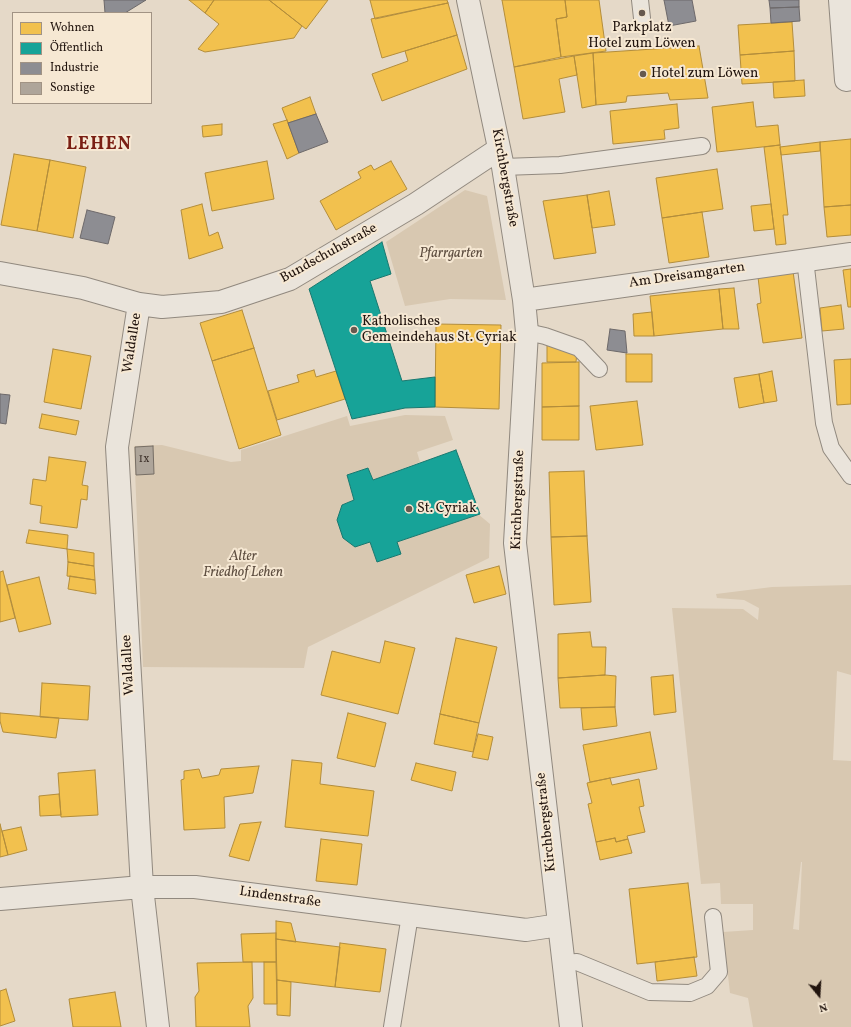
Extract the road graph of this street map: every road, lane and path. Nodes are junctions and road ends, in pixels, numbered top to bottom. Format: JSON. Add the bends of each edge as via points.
{"nodes":[{"id":1,"x":468,"y":0,"type":"edge"},
{"id":2,"x":640,"y":0,"type":"edge"},
{"id":3,"x":840,"y":0,"type":"edge"},
{"id":4,"x":642,"y":18,"type":"dead end"},
{"id":5,"x":851,"y":80,"type":"edge"},
{"id":6,"x":702,"y":146,"type":"dead end"},
{"id":7,"x":501,"y":158,"type":"junction"},
{"id":8,"x":851,"y":254,"type":"edge"},
{"id":9,"x":805,"y":260,"type":"junction"},
{"id":10,"x":0,"y":273,"type":"edge"},
{"id":11,"x":524,"y":300,"type":"junction"},
{"id":12,"x":139,"y":304,"type":"junction"},
{"id":13,"x":527,"y":332,"type":"junction"},
{"id":14,"x":599,"y":369,"type":"dead end"},
{"id":15,"x":851,"y":476,"type":"edge"},
{"id":16,"x":142,"y":887,"type":"junction"},
{"id":17,"x":0,"y":899,"type":"edge"},
{"id":18,"x":410,"y":915,"type":"junction"},
{"id":19,"x":713,"y":917,"type":"dead end"},
{"id":20,"x":559,"y":925,"type":"junction"},
{"id":21,"x":563,"y":963,"type":"junction"},
{"id":22,"x":158,"y":1027,"type":"edge"},
{"id":23,"x":392,"y":1027,"type":"edge"},
{"id":24,"x":571,"y":1027,"type":"edge"}],
"edges":[{"from":1,"to":7,"type":"street","name":"Kirchbergstraße"},
{"from":2,"to":4,"type":"lane"},
{"from":3,"to":5,"type":"street","via":[[846,80]]},
{"from":6,"to":7,"type":"lane","via":[[560,165]]},
{"from":7,"to":11,"type":"street","name":"Kirchbergstraße"},
{"from":7,"to":12,"type":"street","name":"Bundschuhstraße","via":[[416,204],[290,279],[221,302],[162,307]]},
{"from":8,"to":9,"type":"street","name":"Am Dreisamgarten"},
{"from":9,"to":11,"type":"street","name":"Am Dreisamgarten"},
{"from":9,"to":15,"type":"lane","via":[[824,423],[831,448]]},
{"from":10,"to":12,"type":"street","name":"Bundschuhstraße","via":[[83,288]]},
{"from":11,"to":13,"type":"street","name":"Kirchbergstraße"},
{"from":12,"to":16,"type":"street","name":"Waldallee","via":[[117,447]]},
{"from":13,"to":14,"type":"lane","via":[[580,348]]},
{"from":13,"to":20,"type":"street","name":"Kirchbergstraße","via":[[515,543]]},
{"from":16,"to":17,"type":"street","name":"Lindenstraße"},
{"from":16,"to":18,"type":"street","name":"Lindenstraße","via":[[195,887]]},
{"from":16,"to":22,"type":"street","name":"Waldallee"},
{"from":18,"to":20,"type":"street","name":"Lindenstraße","via":[[526,930]]},
{"from":18,"to":23,"type":"lane"},
{"from":19,"to":21,"type":"lane","via":[[719,972],[707,986],[690,993],[650,992],[577,962]]},
{"from":20,"to":21,"type":"street","name":"Kirchbergstraße"},
{"from":21,"to":24,"type":"street","name":"Kirchbergstraße"}]}
